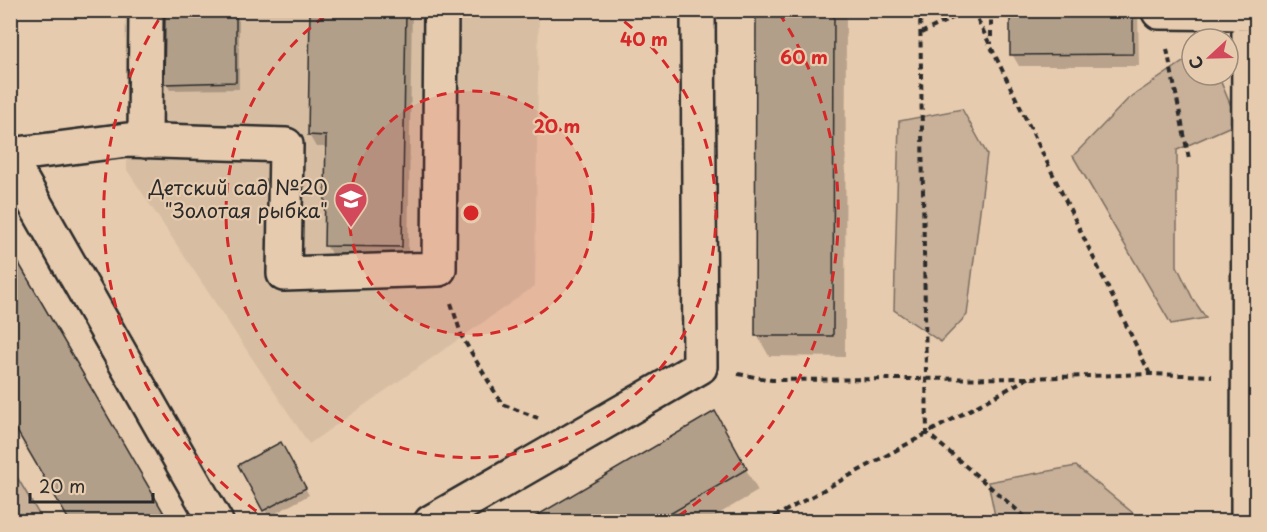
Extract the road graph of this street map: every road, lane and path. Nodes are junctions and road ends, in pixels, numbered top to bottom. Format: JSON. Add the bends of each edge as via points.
{"nodes":[{"id":1,"x":146,"y":10,"type":"edge"},
{"id":2,"x":441,"y":10,"type":"edge"},
{"id":3,"x":698,"y":10,"type":"edge"},
{"id":4,"x":920,"y":10,"type":"edge"},
{"id":5,"x":971,"y":10,"type":"edge"},
{"id":6,"x":991,"y":10,"type":"edge"},
{"id":7,"x":1159,"y":12,"type":"joint"},
{"id":8,"x":1251,"y":12,"type":"edge"},
{"id":9,"x":921,"y":33,"type":"junction"},
{"id":10,"x":992,"y":48,"type":"junction"},
{"id":11,"x":145,"y":141,"type":"junction"},
{"id":12,"x":10,"y":155,"type":"edge"},
{"id":13,"x":1189,"y":159,"type":"dead end"},
{"id":14,"x":10,"y":160,"type":"edge"},
{"id":15,"x":439,"y":269,"type":"junction"},
{"id":16,"x":700,"y":367,"type":"junction"},
{"id":17,"x":1150,"y":374,"type":"junction"},
{"id":18,"x":1253,"y":377,"type":"edge"},
{"id":19,"x":1028,"y":378,"type":"junction"},
{"id":20,"x":927,"y":379,"type":"junction"},
{"id":21,"x":927,"y":433,"type":"junction"},
{"id":22,"x":581,"y":435,"type":"junction"},
{"id":23,"x":216,"y":522,"type":"edge"},
{"id":24,"x":431,"y":522,"type":"edge"},
{"id":25,"x":765,"y":522,"type":"edge"},
{"id":26,"x":1031,"y":522,"type":"edge"},
{"id":27,"x":1248,"y":522,"type":"edge"}],
"edges":[{"from":1,"to":11,"type":"street"},
{"from":2,"to":15,"type":"street"},
{"from":3,"to":16,"type":"street"},
{"from":4,"to":9,"type":"path"},
{"from":5,"to":9,"type":"path"},
{"from":5,"to":10,"type":"path"},
{"from":6,"to":10,"type":"path"},
{"from":7,"to":8,"type":"street"},
{"from":7,"to":13,"type":"path"},
{"from":8,"to":18,"type":"street"},
{"from":9,"to":20,"type":"path"},
{"from":10,"to":17,"type":"path"},
{"from":11,"to":12,"type":"street"},
{"from":11,"to":15,"type":"street","via":[[286,145],[284,274]]},
{"from":14,"to":23,"type":"street"},
{"from":15,"to":22,"type":"path","via":[[462,337],[502,404]]},
{"from":16,"to":20,"type":"path","via":[[772,380]]},
{"from":16,"to":22,"type":"street"},
{"from":17,"to":18,"type":"path"},
{"from":17,"to":19,"type":"path"},
{"from":18,"to":27,"type":"street"},
{"from":19,"to":20,"type":"path"},
{"from":19,"to":21,"type":"path"},
{"from":20,"to":21,"type":"path"},
{"from":21,"to":25,"type":"path"},
{"from":21,"to":26,"type":"path"},
{"from":22,"to":24,"type":"street"}]}
